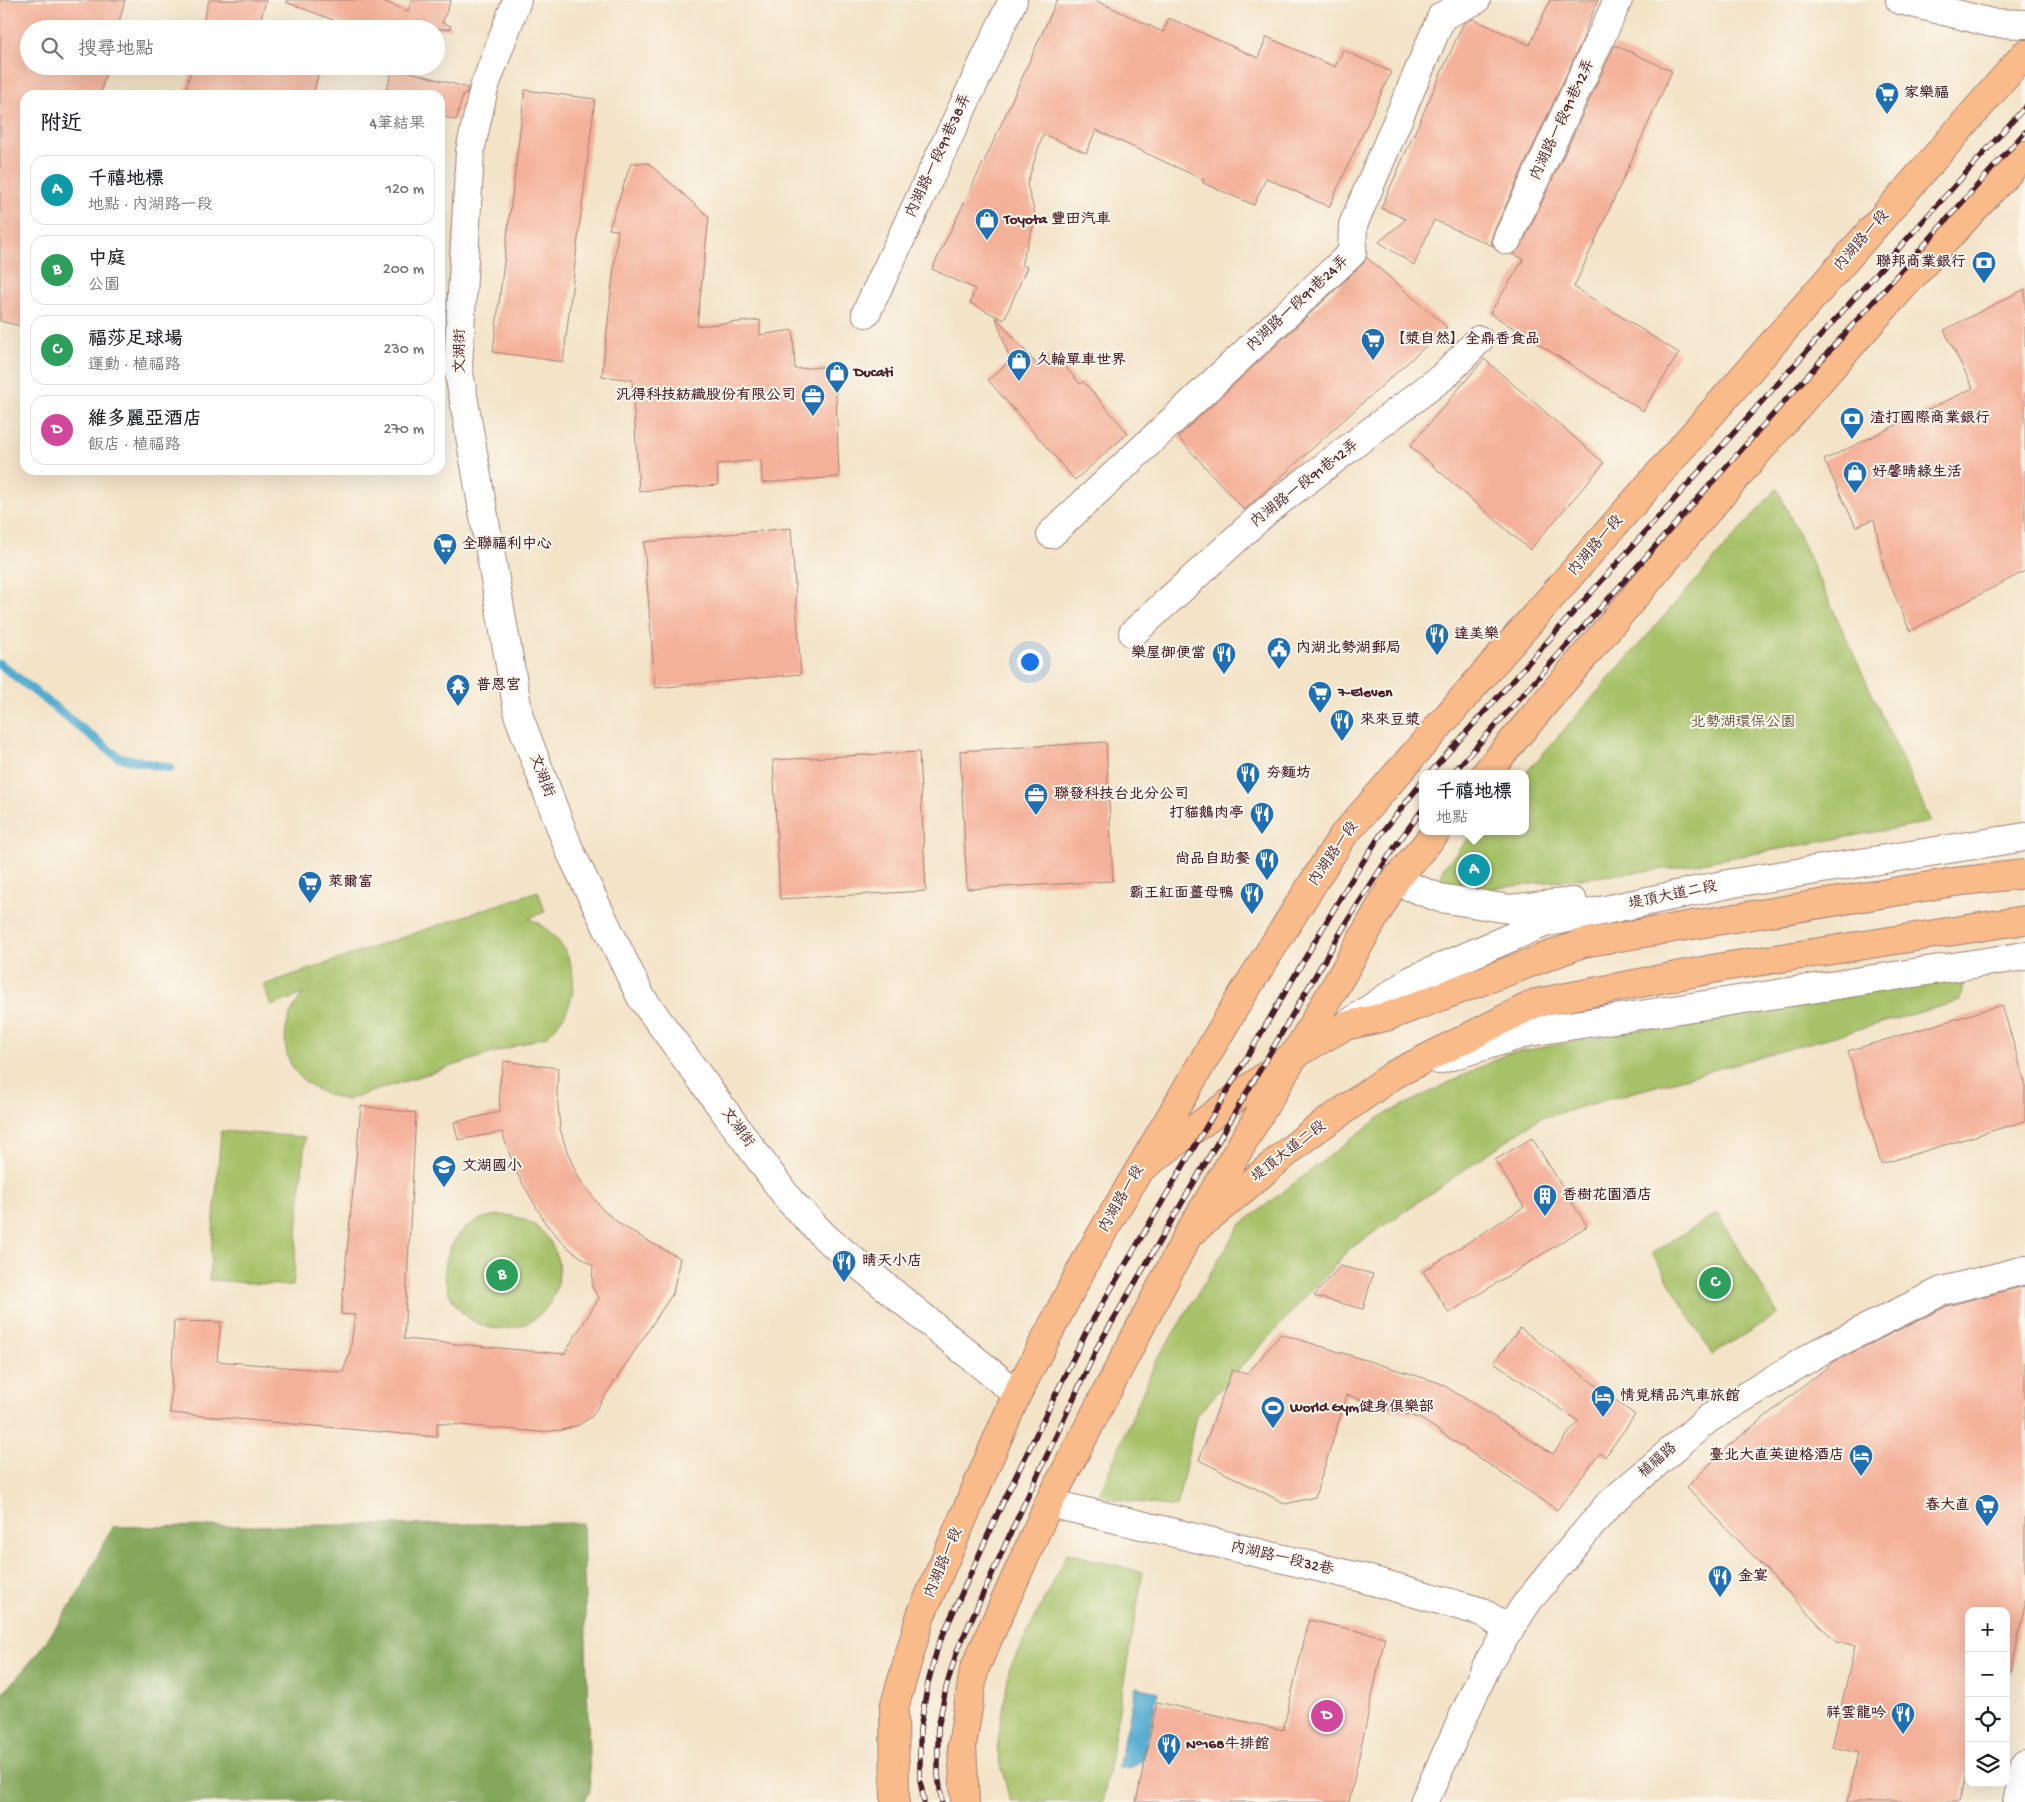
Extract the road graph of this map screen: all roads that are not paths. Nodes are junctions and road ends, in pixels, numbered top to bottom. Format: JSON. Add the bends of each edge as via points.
{"nodes":[{"id":1,"x":517,"y":0,"type":"edge"},
{"id":2,"x":1013,"y":0,"type":"edge"},
{"id":3,"x":1476,"y":0,"type":"edge"},
{"id":4,"x":1618,"y":0,"type":"edge"},
{"id":5,"x":1900,"y":0,"type":"edge"},
{"id":6,"x":2025,"y":24,"type":"edge"},
{"id":7,"x":2025,"y":54,"type":"edge"},
{"id":8,"x":2025,"y":155,"type":"edge"},
{"id":9,"x":1508,"y":240,"type":"dead end"},
{"id":10,"x":866,"y":313,"type":"dead end"},
{"id":11,"x":1479,"y":340,"type":"dead end"},
{"id":12,"x":1051,"y":534,"type":"dead end"},
{"id":13,"x":1133,"y":632,"type":"dead end"},
{"id":14,"x":1488,"y":770,"type":"edge"},
{"id":15,"x":1434,"y":835,"type":"edge"},
{"id":16,"x":2025,"y":837,"type":"edge"},
{"id":17,"x":2025,"y":874,"type":"edge"},
{"id":18,"x":1395,"y":881,"type":"junction"},
{"id":19,"x":1733,"y":883,"type":"junction"},
{"id":20,"x":2025,"y":920,"type":"edge"},
{"id":21,"x":2025,"y":956,"type":"edge"},
{"id":22,"x":1345,"y":1026,"type":"junction"},
{"id":23,"x":1295,"y":1054,"type":"junction"},
{"id":24,"x":1395,"y":1074,"type":"junction"},
{"id":25,"x":1139,"y":1170,"type":"junction"},
{"id":26,"x":1188,"y":1235,"type":"junction"},
{"id":27,"x":2025,"y":1270,"type":"edge"},
{"id":28,"x":1017,"y":1394,"type":"junction"},
{"id":29,"x":1049,"y":1503,"type":"junction"},
{"id":30,"x":1510,"y":1630,"type":"junction"},
{"id":31,"x":2025,"y":1765,"type":"edge"},
{"id":32,"x":895,"y":1802,"type":"edge"},
{"id":33,"x":965,"y":1802,"type":"edge"},
{"id":34,"x":1424,"y":1802,"type":"edge"},
{"id":35,"x":2016,"y":1802,"type":"edge"}],
"edges":[{"from":1,"to":28,"type":"street","name":"文湖街","via":[[484,88],[470,151],[458,367],[519,717],[569,850],[641,997],[790,1201],[826,1238]]},
{"from":2,"to":10,"type":"street","name":"內湖路一段91巷38弄"},
{"from":3,"to":12,"type":"street","name":"內湖路一段91巷24弄","via":[[1442,16],[1353,224],[1352,253]]},
{"from":4,"to":9,"type":"street","name":"內湖路一段91巷12弄"},
{"from":5,"to":6,"type":"street","via":[[1992,23]]},
{"from":7,"to":25,"type":"main road","name":"內湖路一段","via":[[1342,837],[1239,1000]]},
{"from":8,"to":14,"type":"main road","via":[[1769,438]]},
{"from":11,"to":13,"type":"street","name":"內湖路一段91巷12弄","via":[[1445,375],[1269,509]]},
{"from":15,"to":18,"type":"main road"},
{"from":16,"to":19,"type":"street","name":"堤頂大道二段"},
{"from":17,"to":22,"type":"main road","name":"堤頂大道二段","via":[[1954,882],[1583,943],[1389,1016]]},
{"from":18,"to":19,"type":"street","via":[[1440,898],[1508,909]]},
{"from":18,"to":23,"type":"main road"},
{"from":19,"to":22,"type":"street","name":"堤頂大道二段","via":[[1544,923],[1412,980]]},
{"from":20,"to":24,"type":"main road","name":"堤頂大道二段","via":[[1724,966],[1536,1003]]},
{"from":21,"to":24,"type":"street","name":"堤頂大道二段","via":[[1529,1032]]},
{"from":22,"to":23,"type":"main road","name":"堤頂大道二段"},
{"from":23,"to":25,"type":"main road","name":"堤頂大道二段"},
{"from":23,"to":26,"type":"main road"},
{"from":24,"to":26,"type":"main road","name":"堤頂大道二段","via":[[1307,1136]]},
{"from":25,"to":28,"type":"main road","name":"內湖路一段","via":[[1089,1255]]},
{"from":26,"to":29,"type":"main road"},
{"from":27,"to":30,"type":"street","name":"植福路","via":[[1942,1291],[1819,1352],[1708,1419],[1608,1505],[1528,1601]]},
{"from":28,"to":32,"type":"main road","name":"內湖路一段","via":[[921,1615],[894,1708]]},
{"from":29,"to":30,"type":"street","name":"內湖路一段32巷","via":[[1359,1577],[1482,1612]]},
{"from":29,"to":33,"type":"main road","via":[[974,1670],[962,1746]]},
{"from":30,"to":34,"type":"street","name":"植福路","via":[[1489,1661]]},
{"from":31,"to":35,"type":"street"}]}
